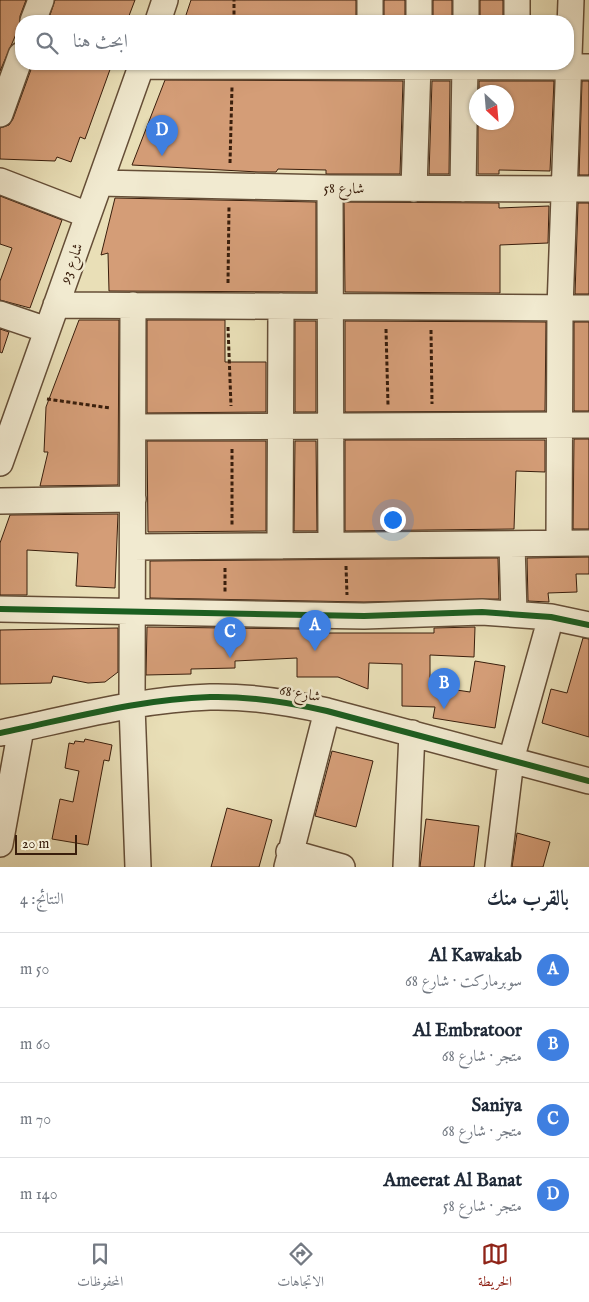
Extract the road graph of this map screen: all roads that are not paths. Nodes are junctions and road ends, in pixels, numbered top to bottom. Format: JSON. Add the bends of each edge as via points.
{"nodes":[{"id":1,"x":41,"y":0,"type":"edge"},
{"id":2,"x":165,"y":0,"type":"edge"},
{"id":3,"x":370,"y":0,"type":"edge"},
{"id":4,"x":420,"y":0,"type":"edge"},
{"id":5,"x":466,"y":0,"type":"edge"},
{"id":6,"x":517,"y":0,"type":"edge"},
{"id":7,"x":571,"y":0,"type":"edge"},
{"id":8,"x":35,"y":15,"type":"edge"},
{"id":9,"x":160,"y":15,"type":"edge"},
{"id":10,"x":370,"y":15,"type":"edge"},
{"id":11,"x":419,"y":15,"type":"edge"},
{"id":12,"x":466,"y":15,"type":"edge"},
{"id":13,"x":517,"y":15,"type":"edge"},
{"id":14,"x":573,"y":15,"type":"edge"},
{"id":15,"x":574,"y":29,"type":"edge"},
{"id":16,"x":578,"y":67,"type":"edge"},
{"id":17,"x":15,"y":70,"type":"edge"},
{"id":18,"x":140,"y":70,"type":"edge"},
{"id":19,"x":418,"y":70,"type":"edge"},
{"id":20,"x":465,"y":70,"type":"edge"},
{"id":21,"x":0,"y":114,"type":"edge"},
{"id":22,"x":0,"y":181,"type":"edge"},
{"id":23,"x":100,"y":183,"type":"junction"},
{"id":24,"x":330,"y":188,"type":"junction"},
{"id":25,"x":414,"y":188,"type":"junction"},
{"id":26,"x":464,"y":189,"type":"junction"},
{"id":27,"x":564,"y":189,"type":"junction"},
{"id":28,"x":589,"y":189,"type":"edge"},
{"id":29,"x":88,"y":214,"type":"junction"},
{"id":30,"x":56,"y":304,"type":"junction"},
{"id":31,"x":133,"y":305,"type":"junction"},
{"id":32,"x":281,"y":306,"type":"junction"},
{"id":33,"x":330,"y":307,"type":"junction"},
{"id":34,"x":560,"y":308,"type":"junction"},
{"id":35,"x":589,"y":308,"type":"edge"},
{"id":36,"x":0,"y":314,"type":"edge"},
{"id":37,"x":47,"y":330,"type":"junction"},
{"id":38,"x":133,"y":420,"type":"junction"},
{"id":39,"x":558,"y":425,"type":"junction"},
{"id":40,"x":589,"y":425,"type":"edge"},
{"id":41,"x":280,"y":426,"type":"junction"},
{"id":42,"x":331,"y":426,"type":"junction"},
{"id":43,"x":0,"y":463,"type":"edge"},
{"id":44,"x":133,"y":499,"type":"junction"},
{"id":45,"x":0,"y":501,"type":"edge"},
{"id":46,"x":559,"y":543,"type":"junction"},
{"id":47,"x":589,"y":543,"type":"edge"},
{"id":48,"x":512,"y":544,"type":"junction"},
{"id":49,"x":339,"y":545,"type":"junction"},
{"id":50,"x":280,"y":546,"type":"junction"},
{"id":51,"x":132,"y":547,"type":"junction"},
{"id":52,"x":0,"y":609,"type":"edge"},
{"id":53,"x":133,"y":611,"type":"junction"},
{"id":54,"x":514,"y":613,"type":"junction"},
{"id":55,"x":551,"y":617,"type":"junction"},
{"id":56,"x":589,"y":626,"type":"edge"},
{"id":57,"x":132,"y":706,"type":"junction"},
{"id":58,"x":327,"y":710,"type":"junction"},
{"id":59,"x":11,"y":731,"type":"edge"},
{"id":60,"x":412,"y":733,"type":"junction"},
{"id":61,"x":511,"y":760,"type":"junction"},
{"id":62,"x":589,"y":781,"type":"edge"},
{"id":63,"x":0,"y":844,"type":"edge"},
{"id":64,"x":288,"y":860,"type":"edge"},
{"id":65,"x":138,"y":867,"type":"edge"},
{"id":66,"x":342,"y":867,"type":"edge"},
{"id":67,"x":406,"y":867,"type":"edge"},
{"id":68,"x":498,"y":867,"type":"edge"}],
"edges":[{"from":1,"to":8,"type":"street"},
{"from":2,"to":9,"type":"street"},
{"from":3,"to":10,"type":"street"},
{"from":4,"to":11,"type":"street"},
{"from":5,"to":12,"type":"street"},
{"from":6,"to":13,"type":"street"},
{"from":7,"to":14,"type":"street"},
{"from":15,"to":16,"type":"street"},
{"from":16,"to":27,"type":"street"},
{"from":17,"to":21,"type":"street"},
{"from":18,"to":23,"type":"street","name":"شارع 93"},
{"from":19,"to":25,"type":"street"},
{"from":20,"to":26,"type":"street"},
{"from":22,"to":29,"type":"street"},
{"from":23,"to":24,"type":"street","name":"شارع 58"},
{"from":23,"to":29,"type":"street","name":"شارع 93"},
{"from":24,"to":25,"type":"street","name":"شارع 58"},
{"from":24,"to":33,"type":"street"},
{"from":25,"to":26,"type":"street","name":"شارع 58"},
{"from":26,"to":27,"type":"street","name":"شارع 58"},
{"from":27,"to":28,"type":"street","name":"شارع 58"},
{"from":27,"to":34,"type":"street"},
{"from":29,"to":30,"type":"street","name":"شارع 93"},
{"from":30,"to":31,"type":"street"},
{"from":30,"to":37,"type":"street","name":"شارع 93"},
{"from":31,"to":32,"type":"street"},
{"from":31,"to":38,"type":"street"},
{"from":32,"to":33,"type":"street"},
{"from":32,"to":41,"type":"street"},
{"from":33,"to":34,"type":"street"},
{"from":33,"to":42,"type":"street"},
{"from":34,"to":35,"type":"street"},
{"from":34,"to":39,"type":"street"},
{"from":36,"to":37,"type":"street"},
{"from":37,"to":43,"type":"street","name":"شارع 93"},
{"from":38,"to":41,"type":"street"},
{"from":38,"to":44,"type":"street"},
{"from":39,"to":40,"type":"street"},
{"from":39,"to":42,"type":"street"},
{"from":39,"to":46,"type":"street"},
{"from":41,"to":42,"type":"street"},
{"from":41,"to":50,"type":"street"},
{"from":42,"to":49,"type":"street"},
{"from":44,"to":45,"type":"street"},
{"from":44,"to":51,"type":"street"},
{"from":46,"to":47,"type":"street"},
{"from":46,"to":48,"type":"street"},
{"from":48,"to":49,"type":"street"},
{"from":48,"to":54,"type":"street"},
{"from":49,"to":50,"type":"street"},
{"from":50,"to":51,"type":"street"},
{"from":51,"to":53,"type":"street"},
{"from":52,"to":53,"type":"street"},
{"from":53,"to":54,"type":"street","via":[[347,615]]},
{"from":53,"to":57,"type":"street"},
{"from":54,"to":55,"type":"street"},
{"from":55,"to":56,"type":"street"},
{"from":55,"to":61,"type":"street"},
{"from":57,"to":58,"type":"street","name":"شارع 68","via":[[191,698],[250,698]]},
{"from":57,"to":59,"type":"street","name":"شارع 68"},
{"from":57,"to":65,"type":"street"},
{"from":58,"to":60,"type":"street","name":"شارع 68"},
{"from":58,"to":64,"type":"street"},
{"from":59,"to":63,"type":"street"},
{"from":60,"to":61,"type":"street","name":"شارع 68"},
{"from":60,"to":67,"type":"street"},
{"from":61,"to":62,"type":"street","name":"شارع 68"},
{"from":61,"to":68,"type":"street"},
{"from":64,"to":66,"type":"street"}]}
